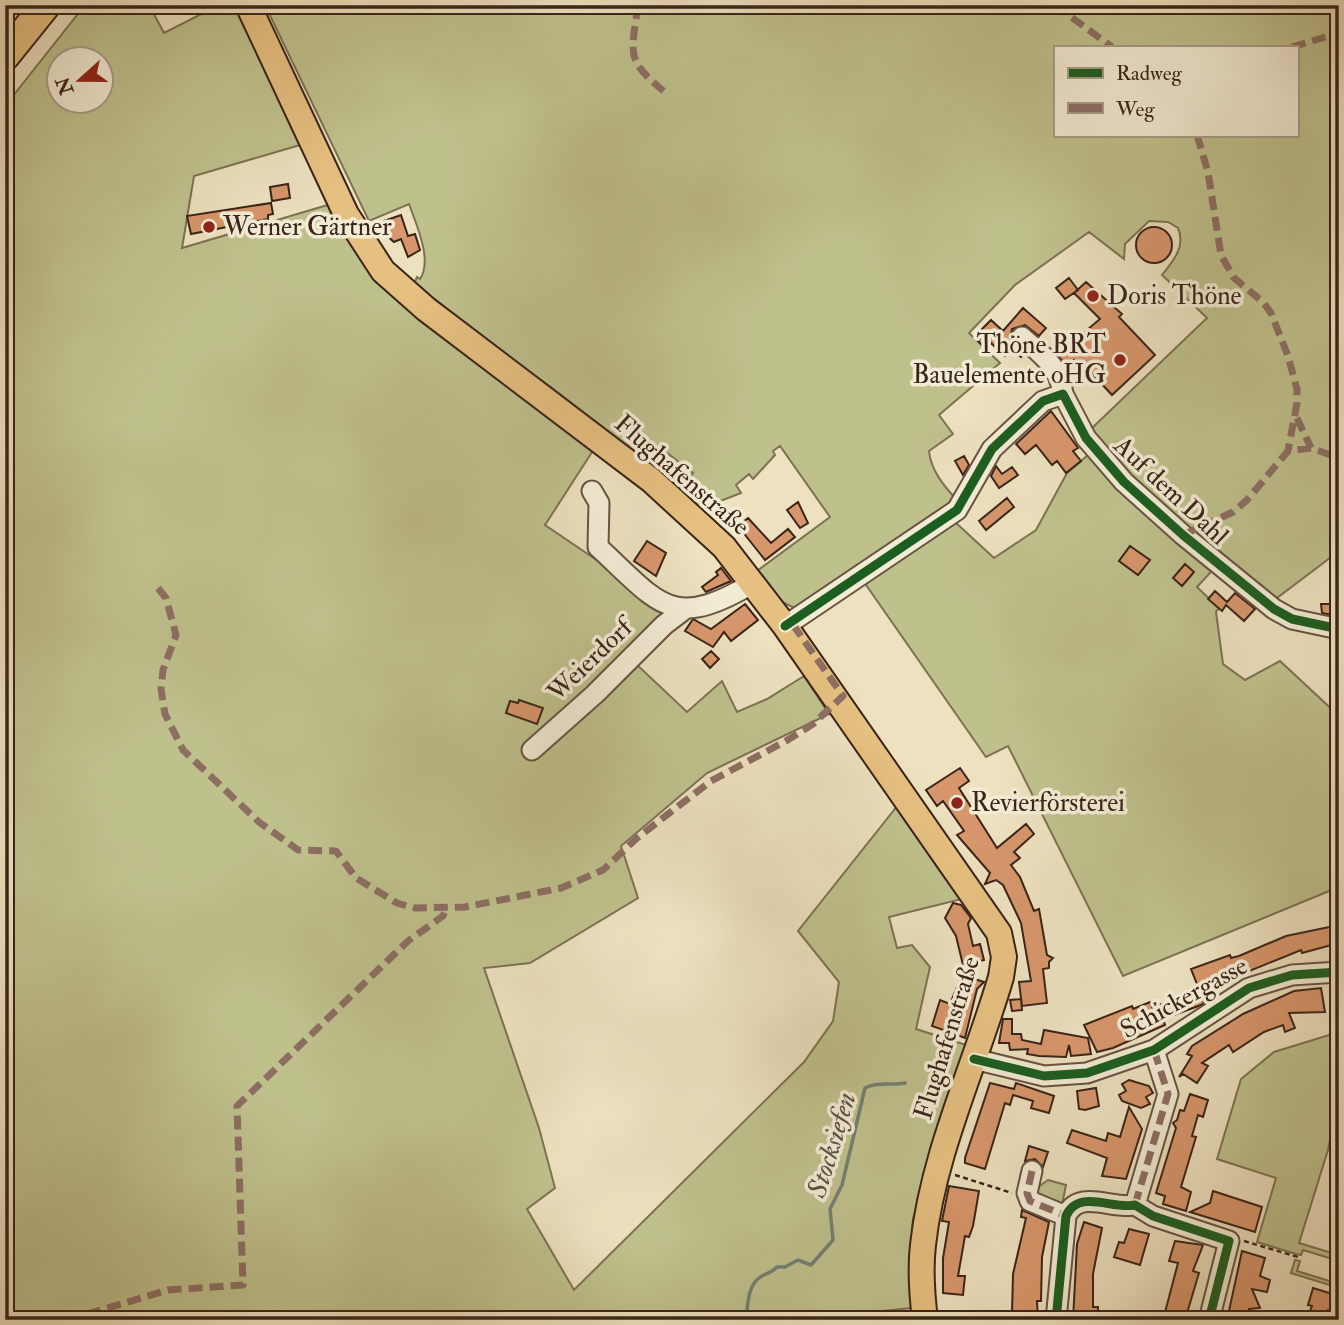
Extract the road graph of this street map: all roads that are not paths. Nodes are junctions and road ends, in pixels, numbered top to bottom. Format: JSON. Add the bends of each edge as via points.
{"nodes":[{"id":1,"x":46,"y":5,"type":"edge"},
{"id":2,"x":248,"y":5,"type":"edge"},
{"id":3,"x":5,"y":57,"type":"edge"},
{"id":4,"x":1022,"y":337,"type":"dead end"},
{"id":5,"x":1063,"y":394,"type":"junction"},
{"id":6,"x":592,"y":491,"type":"dead end"},
{"id":7,"x":753,"y":583,"type":"junction"},
{"id":8,"x":685,"y":609,"type":"junction"},
{"id":9,"x":785,"y":626,"type":"junction"},
{"id":10,"x":1339,"y":629,"type":"edge"},
{"id":11,"x":532,"y":750,"type":"dead end"},
{"id":12,"x":1339,"y":972,"type":"edge"},
{"id":13,"x":1154,"y":1050,"type":"junction"},
{"id":14,"x":974,"y":1059,"type":"junction"},
{"id":15,"x":1032,"y":1171,"type":"dead end"},
{"id":16,"x":1135,"y":1205,"type":"junction"},
{"id":17,"x":1066,"y":1216,"type":"junction"},
{"id":18,"x":925,"y":1320,"type":"edge"},
{"id":19,"x":1056,"y":1320,"type":"edge"},
{"id":20,"x":1209,"y":1320,"type":"edge"}],
"edges":[{"from":1,"to":3,"type":"highway"},
{"from":2,"to":7,"type":"main road","name":"Flughafenstraße","via":[[350,221],[383,271],[426,309],[651,480],[709,532]]},
{"from":4,"to":5,"type":"street","name":"Auf dem Dahl","via":[[1056,368]]},
{"from":5,"to":9,"type":"street","via":[[1043,401],[992,449],[957,510]]},
{"from":5,"to":10,"type":"street","name":"Auf dem Dahl","via":[[1086,438],[1124,482],[1183,535],[1274,609],[1292,619]]},
{"from":6,"to":8,"type":"street","name":"Weierdorf","via":[[599,503],[598,547],[653,597]]},
{"from":7,"to":8,"type":"street","name":"Weierdorf","via":[[721,601]]},
{"from":7,"to":9,"type":"main road","name":"Flughafenstraße"},
{"from":8,"to":11,"type":"street","name":"Weierdorf"},
{"from":9,"to":14,"type":"main road","name":"Flughafenstraße","via":[[999,933],[1002,970]]},
{"from":12,"to":13,"type":"street","name":"Schickergasse","via":[[1292,975],[1249,988]]},
{"from":13,"to":14,"type":"street","name":"Schickergasse","via":[[1067,1076],[1044,1076]]},
{"from":13,"to":16,"type":"street","via":[[1167,1083],[1167,1104]]},
{"from":14,"to":18,"type":"main road","name":"Flughafenstraße","via":[[938,1170],[922,1247]]},
{"from":15,"to":17,"type":"street","via":[[1028,1197],[1040,1207]]},
{"from":16,"to":17,"type":"street","via":[[1117,1207],[1084,1200]]},
{"from":16,"to":20,"type":"street","via":[[1153,1216],[1229,1241]]},
{"from":17,"to":19,"type":"street"}]}
